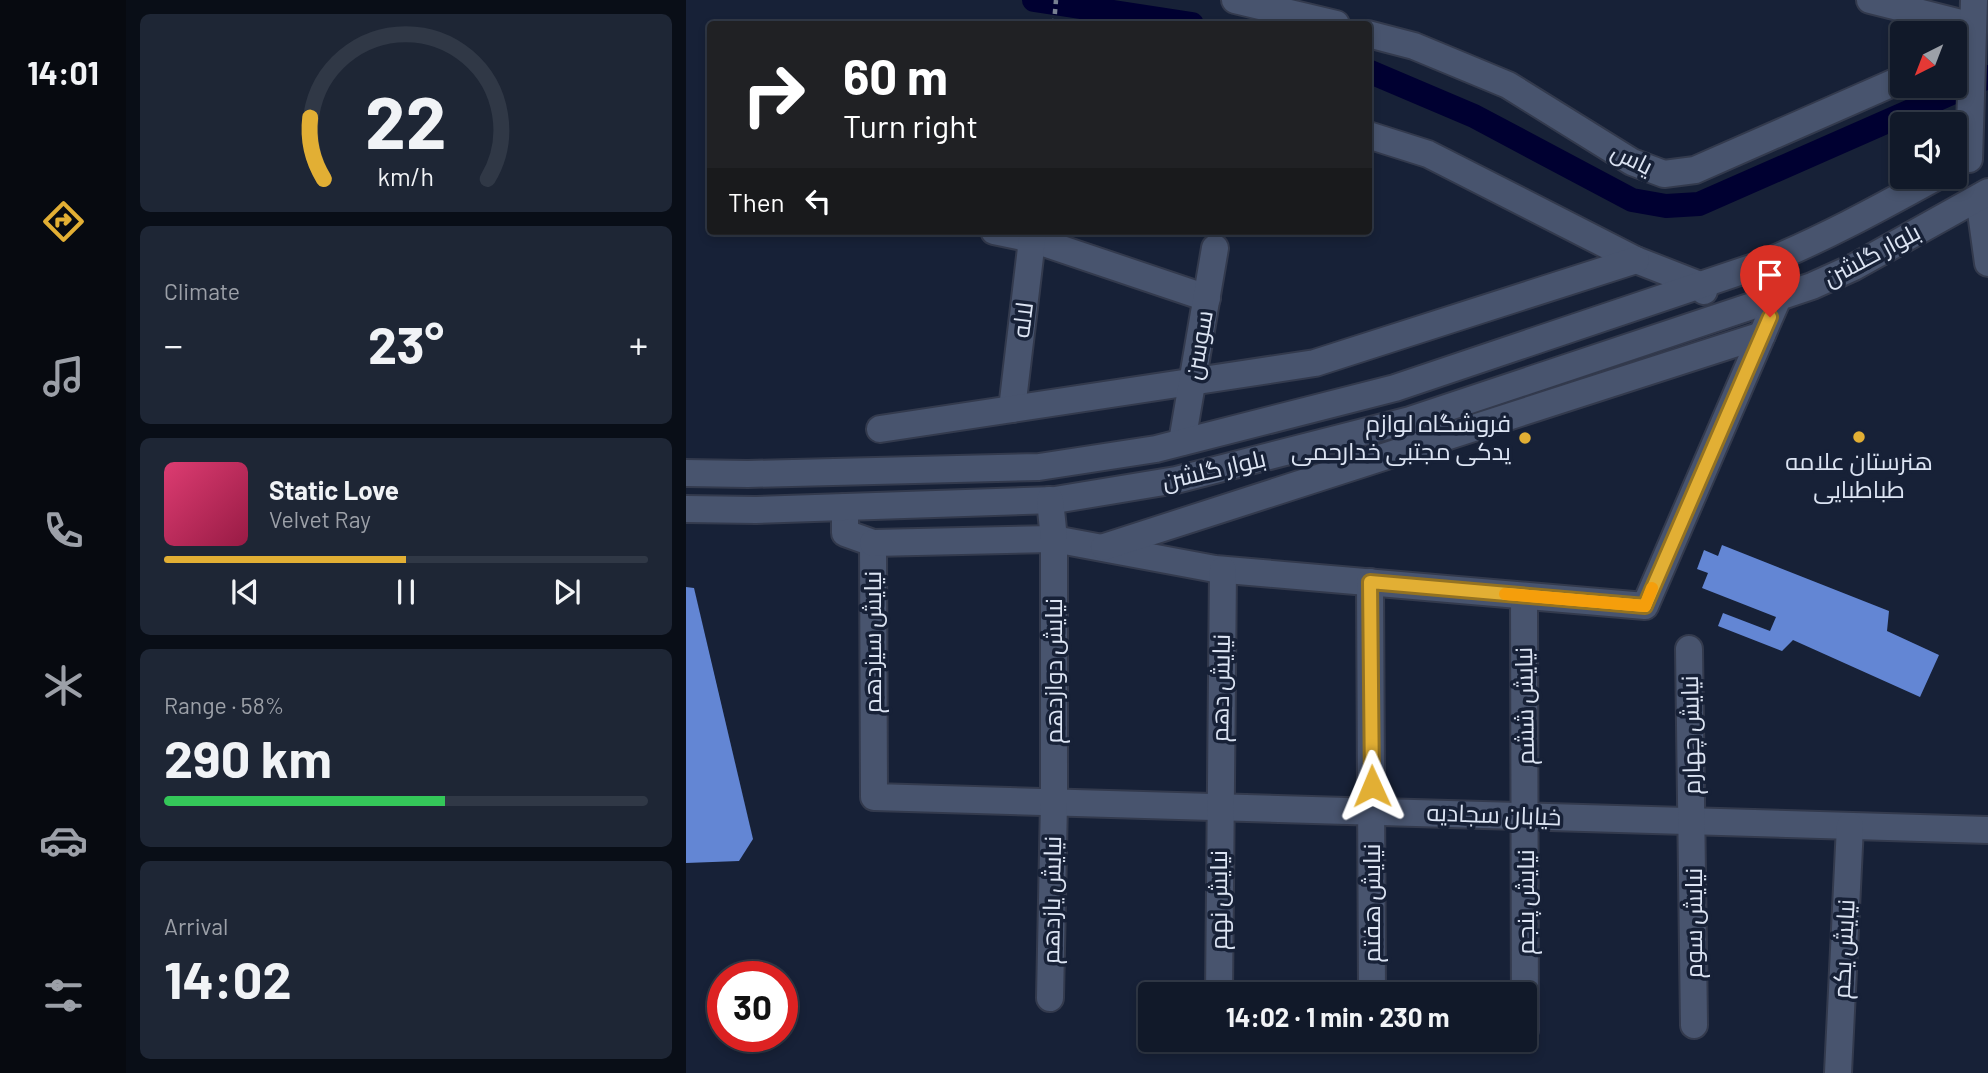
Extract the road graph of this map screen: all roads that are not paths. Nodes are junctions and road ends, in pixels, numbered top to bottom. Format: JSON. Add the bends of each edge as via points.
{"nodes":[{"id":1,"x":1235,"y":0,"type":"edge"},
{"id":2,"x":1870,"y":0,"type":"edge"},
{"id":3,"x":1323,"y":21,"type":"edge"},
{"id":4,"x":1972,"y":30,"type":"edge"},
{"id":5,"x":1372,"y":35,"type":"edge"},
{"id":6,"x":1890,"y":84,"type":"edge"},
{"id":7,"x":1372,"y":136,"type":"edge"},
{"id":8,"x":1971,"y":158,"type":"edge"},
{"id":9,"x":1914,"y":189,"type":"edge"},
{"id":10,"x":1983,"y":195,"type":"edge"},
{"id":11,"x":1033,"y":235,"type":"edge"},
{"id":12,"x":1215,"y":248,"type":"dead end"},
{"id":13,"x":1636,"y":260,"type":"junction"},
{"id":14,"x":1988,"y":263,"type":"edge"},
{"id":15,"x":1700,"y":285,"type":"junction"},
{"id":16,"x":1207,"y":298,"type":"junction"},
{"id":17,"x":1778,"y":298,"type":"junction"},
{"id":18,"x":1718,"y":318,"type":"junction"},
{"id":19,"x":1762,"y":335,"type":"junction"},
{"id":20,"x":1193,"y":382,"type":"junction"},
{"id":21,"x":1012,"y":410,"type":"junction"},
{"id":22,"x":880,"y":429,"type":"dead end"},
{"id":23,"x":1182,"y":442,"type":"junction"},
{"id":24,"x":686,"y":473,"type":"edge"},
{"id":25,"x":1050,"y":500,"type":"junction"},
{"id":26,"x":845,"y":507,"type":"junction"},
{"id":27,"x":686,"y":509,"type":"edge"},
{"id":28,"x":1054,"y":540,"type":"junction"},
{"id":29,"x":873,"y":543,"type":"junction"},
{"id":30,"x":1101,"y":548,"type":"junction"},
{"id":31,"x":1223,"y":570,"type":"junction"},
{"id":32,"x":1370,"y":582,"type":"junction"},
{"id":33,"x":1524,"y":596,"type":"junction"},
{"id":34,"x":1689,"y":649,"type":"dead end"},
{"id":35,"x":874,"y":797,"type":"joint"},
{"id":36,"x":1054,"y":802,"type":"junction"},
{"id":37,"x":1219,"y":807,"type":"junction"},
{"id":38,"x":1372,"y":811,"type":"junction"},
{"id":39,"x":1526,"y":816,"type":"junction"},
{"id":40,"x":1693,"y":821,"type":"junction"},
{"id":41,"x":1850,"y":826,"type":"junction"},
{"id":42,"x":1988,"y":830,"type":"edge"},
{"id":43,"x":1219,"y":982,"type":"edge"},
{"id":44,"x":1372,"y":982,"type":"edge"},
{"id":45,"x":1525,"y":982,"type":"edge"},
{"id":46,"x":1050,"y":998,"type":"dead end"},
{"id":47,"x":1695,"y":1025,"type":"dead end"},
{"id":48,"x":1838,"y":1073,"type":"edge"}],
"edges":[{"from":1,"to":3,"type":"street"},
{"from":2,"to":4,"type":"street"},
{"from":4,"to":8,"type":"street"},
{"from":5,"to":6,"type":"street","name":"یاس","via":[[1414,46],[1508,85],[1632,162],[1664,174],[1695,170]]},
{"from":7,"to":13,"type":"street","via":[[1428,154]]},
{"from":9,"to":15,"type":"street","name":"بلوار گلشن","via":[[1811,244]]},
{"from":10,"to":14,"type":"street"},
{"from":10,"to":17,"type":"street","name":"بلوار گلشن","via":[[1854,267]]},
{"from":11,"to":16,"type":"street"},
{"from":11,"to":21,"type":"street","name":"لاله"},
{"from":12,"to":16,"type":"street","name":"سوسن"},
{"from":13,"to":15,"type":"street"},
{"from":13,"to":20,"type":"street","via":[[1315,363]]},
{"from":15,"to":18,"type":"street"},
{"from":15,"to":23,"type":"street","name":"بلوار گلشن","via":[[1395,388]]},
{"from":16,"to":20,"type":"street","name":"سوسن"},
{"from":17,"to":18,"type":"street","name":"بلوار گلشن"},
{"from":17,"to":19,"type":"street"},
{"from":18,"to":25,"type":"street","name":"بلوار گلشن","via":[[1410,420],[1176,480]]},
{"from":19,"to":30,"type":"street"},
{"from":19,"to":33,"type":"street","via":[[1645,606]]},
{"from":20,"to":21,"type":"street"},
{"from":20,"to":23,"type":"street","name":"سوسن"},
{"from":21,"to":22,"type":"street"},
{"from":23,"to":24,"type":"street","name":"بلوار گلشن","via":[[1039,467]]},
{"from":25,"to":26,"type":"street","name":"بلوار گلشن"},
{"from":25,"to":28,"type":"street","name":"نیایش دوازدهم"},
{"from":26,"to":27,"type":"street","name":"بلوار گلشن"},
{"from":26,"to":29,"type":"street","name":"نیایش سیزدهم","via":[[845,533]]},
{"from":28,"to":29,"type":"street"},
{"from":28,"to":30,"type":"street"},
{"from":28,"to":36,"type":"street","name":"نیایش دوازدهم"},
{"from":29,"to":35,"type":"street","name":"نیایش سیزدهم"},
{"from":30,"to":31,"type":"street"},
{"from":31,"to":32,"type":"street"},
{"from":31,"to":37,"type":"street","name":"نیایش دهم"},
{"from":32,"to":33,"type":"street"},
{"from":32,"to":38,"type":"street","name":"نیایش هفتم"},
{"from":33,"to":39,"type":"street","name":"نیایش ششم"},
{"from":34,"to":40,"type":"street","name":"نیایش چهارم"},
{"from":35,"to":36,"type":"street","name":"خیابان سجادیه"},
{"from":36,"to":37,"type":"street","name":"خیابان سجادیه"},
{"from":36,"to":46,"type":"street","name":"نیایش یازدهم"},
{"from":37,"to":38,"type":"street","name":"خیابان سجادیه"},
{"from":37,"to":43,"type":"street","name":"نیایش نهم"},
{"from":38,"to":39,"type":"street","name":"خیابان سجادیه"},
{"from":38,"to":44,"type":"street","name":"نیایش هفتم"},
{"from":39,"to":40,"type":"street","name":"خیابان سجادیه"},
{"from":39,"to":45,"type":"street","name":"نیایش پنجم"},
{"from":40,"to":41,"type":"street","name":"خیابان سجادیه"},
{"from":40,"to":47,"type":"street","name":"نیایش سوم"},
{"from":41,"to":42,"type":"street","name":"خیابان سجادیه"},
{"from":41,"to":48,"type":"street","name":"نیایش یکم"}]}
